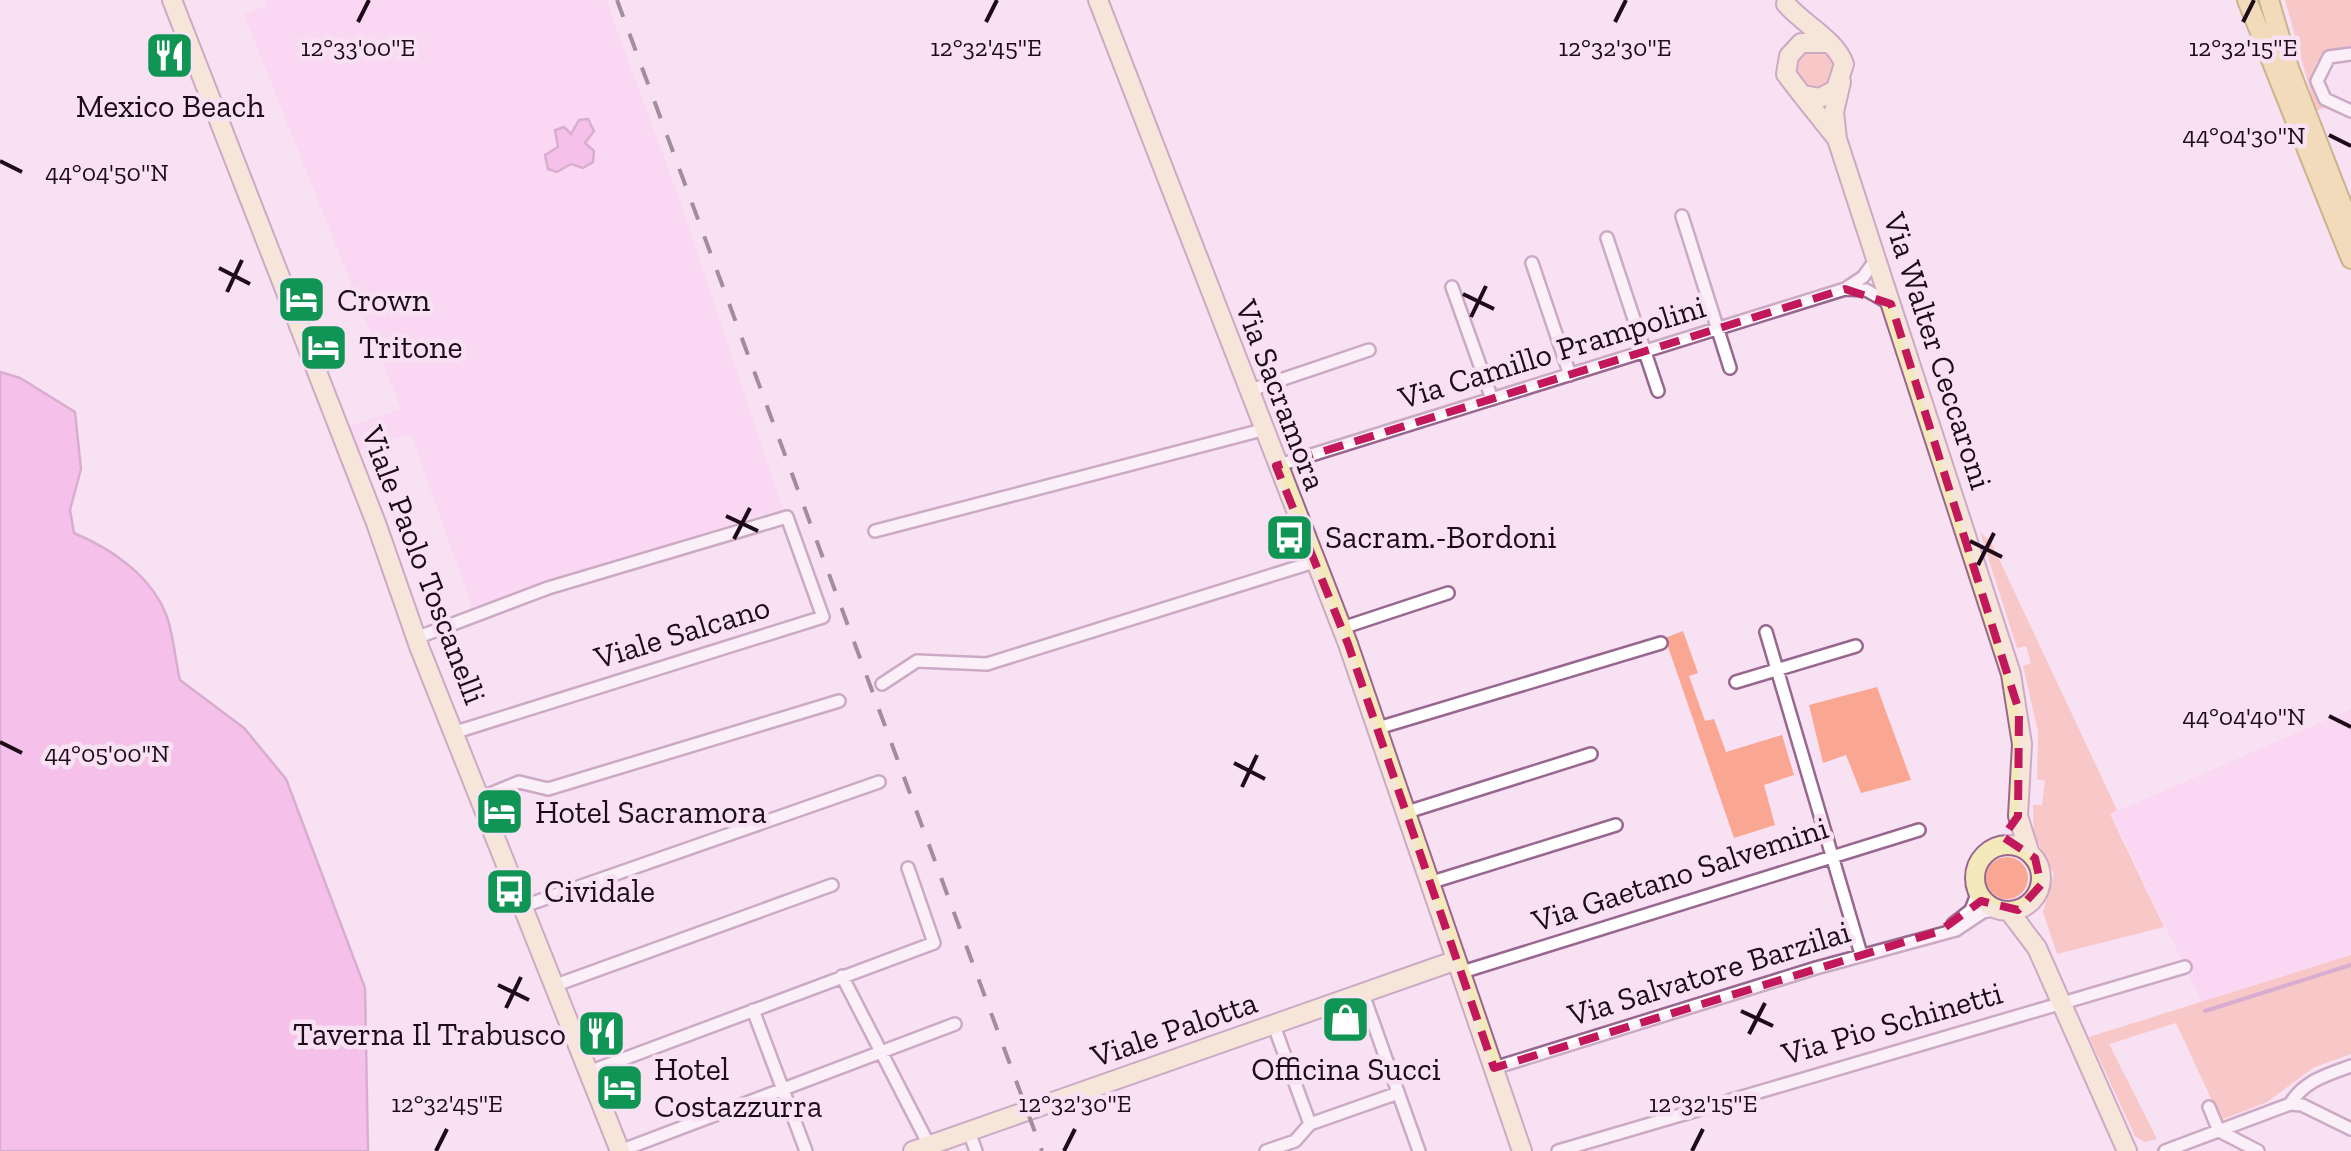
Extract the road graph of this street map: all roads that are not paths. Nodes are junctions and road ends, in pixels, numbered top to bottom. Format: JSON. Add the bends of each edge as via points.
{"nodes":[{"id":1,"x":172,"y":0,"type":"edge"},
{"id":2,"x":1098,"y":0,"type":"edge"},
{"id":3,"x":2247,"y":0,"type":"edge"},
{"id":4,"x":2256,"y":0,"type":"edge"},
{"id":5,"x":2269,"y":0,"type":"edge"},
{"id":6,"x":1785,"y":2,"type":"edge"},
{"id":7,"x":1828,"y":42,"type":"junction"},
{"id":8,"x":2351,"y":54,"type":"edge"},
{"id":9,"x":1789,"y":56,"type":"junction"},
{"id":10,"x":2283,"y":70,"type":"junction"},
{"id":11,"x":1842,"y":82,"type":"junction"},
{"id":12,"x":1802,"y":95,"type":"junction"},
{"id":13,"x":2351,"y":112,"type":"edge"},
{"id":14,"x":1837,"y":139,"type":"junction"},
{"id":15,"x":1682,"y":216,"type":"dead end"},
{"id":16,"x":2351,"y":228,"type":"edge"},
{"id":17,"x":1607,"y":238,"type":"dead end"},
{"id":18,"x":1878,"y":257,"type":"junction"},
{"id":19,"x":2351,"y":259,"type":"edge"},
{"id":20,"x":1532,"y":263,"type":"dead end"},
{"id":21,"x":1452,"y":287,"type":"dead end"},
{"id":22,"x":1845,"y":289,"type":"junction"},
{"id":23,"x":1891,"y":304,"type":"junction"},
{"id":24,"x":1718,"y":329,"type":"junction"},
{"id":25,"x":1369,"y":350,"type":"dead end"},
{"id":26,"x":1645,"y":352,"type":"junction"},
{"id":27,"x":1730,"y":368,"type":"dead end"},
{"id":28,"x":1570,"y":375,"type":"junction"},
{"id":29,"x":1248,"y":390,"type":"junction"},
{"id":30,"x":1658,"y":391,"type":"dead end"},
{"id":31,"x":1492,"y":399,"type":"junction"},
{"id":32,"x":1262,"y":430,"type":"junction"},
{"id":33,"x":1276,"y":466,"type":"junction"},
{"id":34,"x":876,"y":531,"type":"dead end"},
{"id":35,"x":1314,"y":562,"type":"junction"},
{"id":36,"x":1448,"y":593,"type":"dead end"},
{"id":37,"x":1342,"y":628,"type":"junction"},
{"id":38,"x":1766,"y":632,"type":"dead end"},
{"id":39,"x":416,"y":638,"type":"junction"},
{"id":40,"x":1661,"y":643,"type":"dead end"},
{"id":41,"x":1856,"y":646,"type":"dead end"},
{"id":42,"x":1778,"y":670,"type":"junction"},
{"id":43,"x":1736,"y":682,"type":"dead end"},
{"id":44,"x":882,"y":684,"type":"dead end"},
{"id":45,"x":838,"y":700,"type":"dead end"},
{"id":46,"x":1378,"y":728,"type":"junction"},
{"id":47,"x":456,"y":732,"type":"junction"},
{"id":48,"x":1591,"y":754,"type":"dead end"},
{"id":49,"x":878,"y":782,"type":"dead end"},
{"id":50,"x":483,"y":797,"type":"junction"},
{"id":51,"x":1404,"y":812,"type":"junction"},
{"id":52,"x":2018,"y":816,"type":"junction"},
{"id":53,"x":1616,"y":825,"type":"dead end"},
{"id":54,"x":1919,"y":830,"type":"dead end"},
{"id":55,"x":1996,"y":846,"type":"junction"},
{"id":56,"x":1561,"y":850,"type":"dead end"},
{"id":57,"x":2028,"y":851,"type":"junction"},
{"id":58,"x":1834,"y":854,"type":"junction"},
{"id":59,"x":908,"y":868,"type":"dead end"},
{"id":60,"x":832,"y":885,"type":"dead end"},
{"id":61,"x":1430,"y":885,"type":"junction"},
{"id":62,"x":1978,"y":892,"type":"junction"},
{"id":63,"x":2032,"y":901,"type":"junction"},
{"id":64,"x":524,"y":906,"type":"junction"},
{"id":65,"x":2003,"y":910,"type":"junction"},
{"id":66,"x":1940,"y":931,"type":"junction"},
{"id":67,"x":2037,"y":948,"type":"junction"},
{"id":68,"x":1862,"y":954,"type":"junction"},
{"id":69,"x":1456,"y":967,"type":"junction"},
{"id":70,"x":2185,"y":967,"type":"dead end"},
{"id":71,"x":842,"y":976,"type":"junction"},
{"id":72,"x":556,"y":986,"type":"junction"},
{"id":73,"x":1363,"y":994,"type":"junction"},
{"id":74,"x":2059,"y":1003,"type":"junction"},
{"id":75,"x":754,"y":1010,"type":"junction"},
{"id":76,"x":955,"y":1024,"type":"dead end"},
{"id":77,"x":1274,"y":1026,"type":"junction"},
{"id":78,"x":880,"y":1054,"type":"junction"},
{"id":79,"x":2351,"y":1066,"type":"edge"},
{"id":80,"x":1494,"y":1068,"type":"junction"},
{"id":81,"x":586,"y":1073,"type":"junction"},
{"id":82,"x":786,"y":1091,"type":"junction"},
{"id":83,"x":1398,"y":1092,"type":"junction"},
{"id":84,"x":2290,"y":1104,"type":"junction"},
{"id":85,"x":2209,"y":1107,"type":"dead end"},
{"id":86,"x":1310,"y":1124,"type":"junction"},
{"id":87,"x":2351,"y":1129,"type":"edge"},
{"id":88,"x":2220,"y":1131,"type":"junction"},
{"id":89,"x":969,"y":1132,"type":"junction"},
{"id":90,"x":921,"y":1148,"type":"edge"},
{"id":91,"x":2252,"y":1150,"type":"edge"},
{"id":92,"x":620,"y":1151,"type":"edge"},
{"id":93,"x":806,"y":1151,"type":"edge"},
{"id":94,"x":976,"y":1151,"type":"edge"},
{"id":95,"x":1266,"y":1151,"type":"edge"},
{"id":96,"x":1419,"y":1151,"type":"edge"},
{"id":97,"x":1522,"y":1151,"type":"edge"},
{"id":98,"x":1558,"y":1151,"type":"edge"},
{"id":99,"x":2127,"y":1151,"type":"edge"},
{"id":100,"x":2165,"y":1151,"type":"edge"}],
"edges":[{"from":1,"to":39,"type":"street","name":"Viale Paolo Toscanelli"},
{"from":2,"to":29,"type":"street","name":"Via Sacramora"},
{"from":3,"to":10,"type":"main road"},
{"from":4,"to":10,"type":"main road"},
{"from":5,"to":10,"type":"main road"},
{"from":6,"to":7,"type":"street"},
{"from":6,"to":9,"type":"street","name":"Via Walter Ceccaroni"},
{"from":7,"to":9,"type":"street","via":[[1801,43]]},
{"from":7,"to":11,"type":"street","name":"Via Walter Ceccaroni","via":[[1844,64]]},
{"from":8,"to":13,"type":"street","via":[[2329,57],[2318,73],[2320,91]]},
{"from":9,"to":12,"type":"street","name":"Via Walter Ceccaroni","via":[[1786,74]]},
{"from":10,"to":16,"type":"main road"},
{"from":10,"to":19,"type":"main road"},
{"from":11,"to":12,"type":"street","via":[[1820,98]]},
{"from":11,"to":14,"type":"street","name":"Via Walter Ceccaroni","via":[[1834,112]]},
{"from":12,"to":14,"type":"street","name":"Via Walter Ceccaroni"},
{"from":14,"to":18,"type":"street","name":"Via Walter Ceccaroni"},
{"from":15,"to":24,"type":"street"},
{"from":17,"to":26,"type":"street"},
{"from":18,"to":22,"type":"street","name":"Via Camillo Prampolini"},
{"from":18,"to":23,"type":"street","name":"Via Walter Ceccaroni"},
{"from":20,"to":28,"type":"street"},
{"from":21,"to":31,"type":"street"},
{"from":22,"to":23,"type":"street","via":[[1866,290]]},
{"from":22,"to":24,"type":"street","name":"Via Camillo Prampolini"},
{"from":23,"to":52,"type":"street","name":"Via Walter Ceccaroni","via":[[2011,674],[2022,744]]},
{"from":24,"to":26,"type":"street","name":"Via Camillo Prampolini"},
{"from":24,"to":27,"type":"street"},
{"from":25,"to":29,"type":"street"},
{"from":26,"to":28,"type":"street","name":"Via Camillo Prampolini"},
{"from":26,"to":30,"type":"street"},
{"from":28,"to":31,"type":"street","name":"Via Camillo Prampolini"},
{"from":29,"to":32,"type":"street","name":"Via Sacramora"},
{"from":31,"to":33,"type":"street","name":"Via Camillo Prampolini"},
{"from":32,"to":33,"type":"street","name":"Via Sacramora"},
{"from":32,"to":34,"type":"street"},
{"from":33,"to":35,"type":"street","name":"Via Sacramora"},
{"from":35,"to":37,"type":"street","name":"Via Sacramora"},
{"from":35,"to":44,"type":"street","via":[[987,664],[916,662]]},
{"from":36,"to":37,"type":"street"},
{"from":37,"to":46,"type":"street","name":"Via Sacramora"},
{"from":38,"to":42,"type":"street"},
{"from":39,"to":47,"type":"street","name":"Viale Paolo Toscanelli"},
{"from":39,"to":47,"type":"street","name":"Viale Salcano","via":[[516,600],[787,517],[823,617]]},
{"from":40,"to":46,"type":"street"},
{"from":41,"to":42,"type":"street"},
{"from":42,"to":43,"type":"street"},
{"from":42,"to":58,"type":"street"},
{"from":45,"to":50,"type":"street","via":[[548,789],[519,782]]},
{"from":46,"to":51,"type":"street","name":"Via Sacramora"},
{"from":47,"to":50,"type":"street","name":"Viale Paolo Toscanelli"},
{"from":48,"to":51,"type":"street"},
{"from":49,"to":64,"type":"street"},
{"from":50,"to":64,"type":"street","name":"Viale Paolo Toscanelli"},
{"from":51,"to":61,"type":"street","name":"Via Sacramora"},
{"from":52,"to":55,"type":"street"},
{"from":52,"to":57,"type":"street","name":"Via Walter Ceccaroni"},
{"from":53,"to":61,"type":"street"},
{"from":54,"to":58,"type":"street","name":"Via Gaetano Salvemini"},
{"from":55,"to":57,"type":"street"},
{"from":55,"to":62,"type":"street","via":[[1977,865]]},
{"from":56,"to":61,"type":"street"},
{"from":57,"to":63,"type":"street","via":[[2042,875]]},
{"from":58,"to":68,"type":"street"},
{"from":58,"to":69,"type":"street","name":"Via Gaetano Salvemini"},
{"from":59,"to":71,"type":"street","via":[[934,943]]},
{"from":60,"to":72,"type":"street"},
{"from":61,"to":69,"type":"street","name":"Via Sacramora"},
{"from":62,"to":65,"type":"street"},
{"from":62,"to":66,"type":"street","name":"Via Salvatore Barzilai","via":[[1971,910]]},
{"from":63,"to":65,"type":"street"},
{"from":63,"to":67,"type":"street"},
{"from":64,"to":72,"type":"street","name":"Viale Paolo Toscanelli"},
{"from":65,"to":66,"type":"street","name":"Via Salvatore Barzilai"},
{"from":65,"to":67,"type":"street"},
{"from":66,"to":68,"type":"street","name":"Via Salvatore Barzilai"},
{"from":67,"to":74,"type":"street"},
{"from":68,"to":80,"type":"street","name":"Via Salvatore Barzilai"},
{"from":69,"to":73,"type":"street","name":"Viale Palotta"},
{"from":69,"to":80,"type":"street","name":"Via Sacramora"},
{"from":70,"to":74,"type":"street","name":"Via Pio Schinetti"},
{"from":71,"to":75,"type":"street"},
{"from":71,"to":78,"type":"street"},
{"from":72,"to":81,"type":"street","name":"Viale Paolo Toscanelli"},
{"from":73,"to":77,"type":"street","name":"Viale Palotta"},
{"from":73,"to":83,"type":"street"},
{"from":74,"to":98,"type":"street","name":"Via Pio Schinetti"},
{"from":74,"to":99,"type":"street"},
{"from":75,"to":81,"type":"street"},
{"from":75,"to":82,"type":"street"},
{"from":76,"to":78,"type":"street"},
{"from":77,"to":86,"type":"street"},
{"from":77,"to":89,"type":"street","name":"Viale Palotta"},
{"from":78,"to":82,"type":"street"},
{"from":78,"to":90,"type":"street"},
{"from":79,"to":84,"type":"street","via":[[2318,1078]]},
{"from":80,"to":97,"type":"street","name":"Via Sacramora"},
{"from":81,"to":92,"type":"street","name":"Viale Paolo Toscanelli"},
{"from":82,"to":92,"type":"street"},
{"from":82,"to":93,"type":"street"},
{"from":83,"to":86,"type":"street"},
{"from":83,"to":96,"type":"street"},
{"from":84,"to":87,"type":"street"},
{"from":84,"to":88,"type":"street"},
{"from":85,"to":88,"type":"street"},
{"from":86,"to":95,"type":"street","via":[[1295,1141]]},
{"from":88,"to":91,"type":"street"},
{"from":88,"to":100,"type":"street"},
{"from":89,"to":90,"type":"street","name":"Viale Palotta"},
{"from":89,"to":94,"type":"street"}]}
